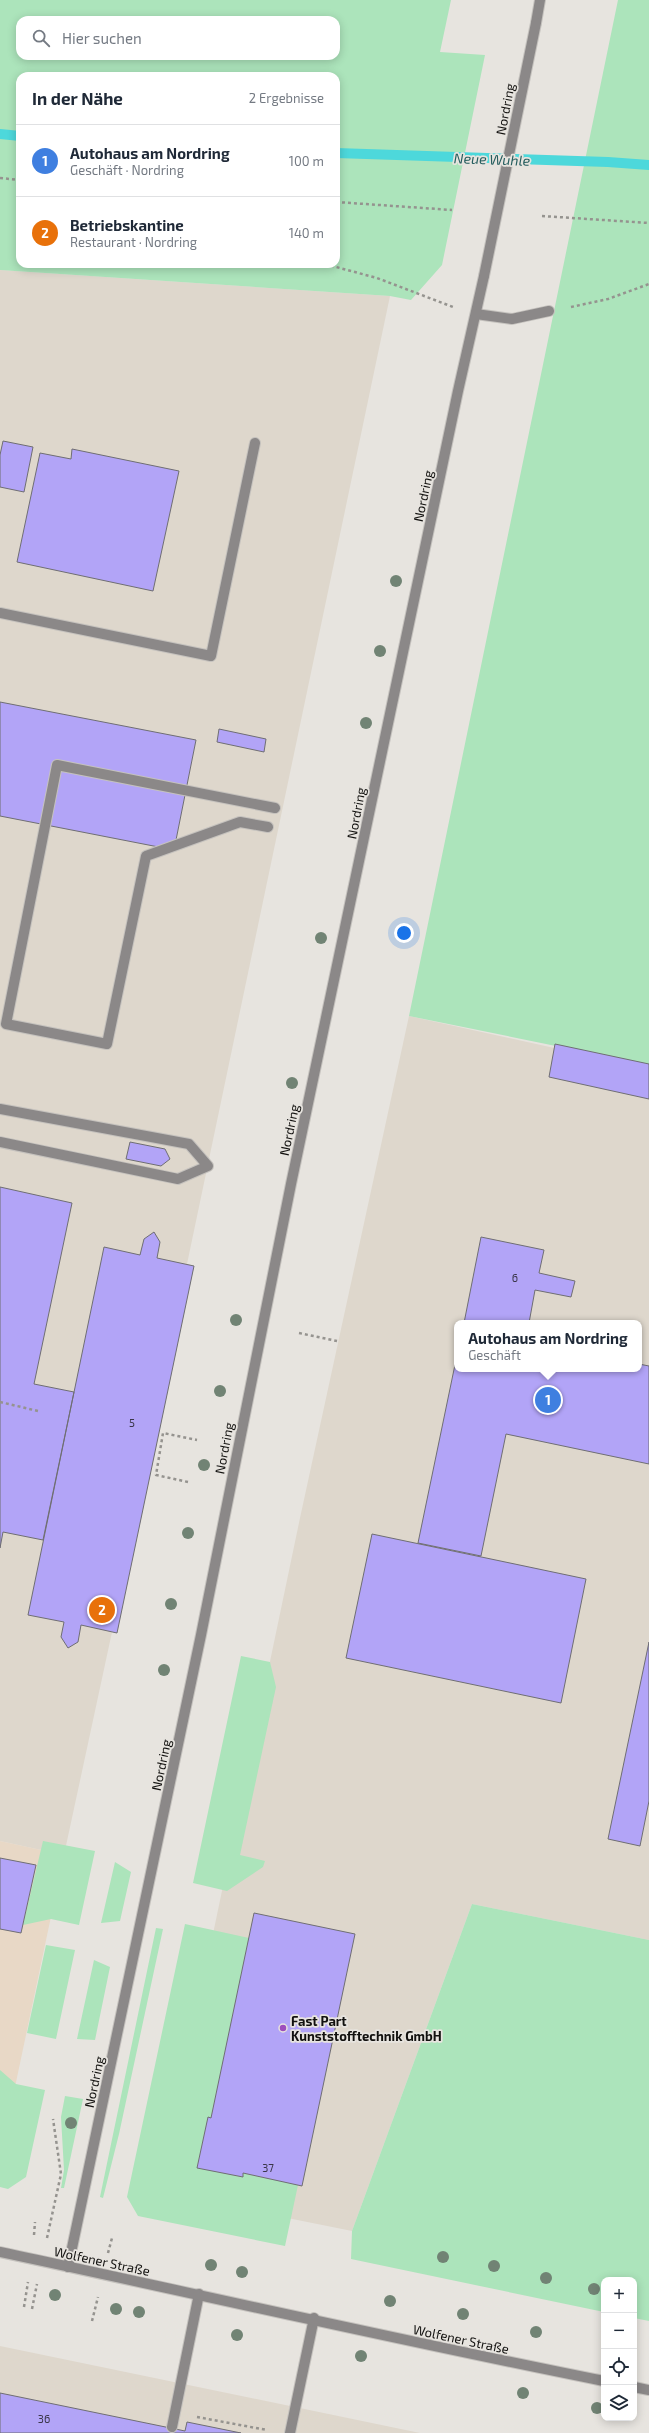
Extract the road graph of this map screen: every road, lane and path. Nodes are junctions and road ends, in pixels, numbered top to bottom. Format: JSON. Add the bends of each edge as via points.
{"nodes":[{"id":1,"x":540,"y":0,"type":"edge"},
{"id":2,"x":0,"y":178,"type":"edge"},
{"id":3,"x":16,"y":180,"type":"edge"},
{"id":4,"x":340,"y":202,"type":"edge"},
{"id":5,"x":452,"y":210,"type":"dead end"},
{"id":6,"x":542,"y":216,"type":"dead end"},
{"id":7,"x":649,"y":223,"type":"edge"},
{"id":8,"x":340,"y":268,"type":"edge"},
{"id":9,"x":649,"y":284,"type":"edge"},
{"id":10,"x":549,"y":312,"type":"joint"},
{"id":11,"x":476,"y":314,"type":"junction"},
{"id":12,"x":255,"y":443,"type":"dead end"},
{"id":13,"x":0,"y":613,"type":"edge"},
{"id":14,"x":275,"y":808,"type":"dead end"},
{"id":15,"x":268,"y":827,"type":"dead end"},
{"id":16,"x":3,"y":1023,"type":"edge"},
{"id":17,"x":0,"y":1109,"type":"edge"},
{"id":18,"x":0,"y":1142,"type":"edge"},
{"id":19,"x":299,"y":1333,"type":"dead end"},
{"id":20,"x":337,"y":1341,"type":"dead end"},
{"id":21,"x":0,"y":1402,"type":"edge"},
{"id":22,"x":38,"y":1411,"type":"dead end"},
{"id":23,"x":197,"y":1440,"type":"dead end"},
{"id":24,"x":188,"y":1482,"type":"dead end"},
{"id":25,"x":53,"y":2119,"type":"dead end"},
{"id":26,"x":0,"y":2252,"type":"edge"},
{"id":27,"x":42,"y":2261,"type":"junction"},
{"id":28,"x":68,"y":2267,"type":"junction"},
{"id":29,"x":199,"y":2294,"type":"junction"},
{"id":30,"x":32,"y":2309,"type":"dead end"},
{"id":31,"x":314,"y":2318,"type":"junction"},
{"id":32,"x":601,"y":2380,"type":"edge"},
{"id":33,"x":637,"y":2388,"type":"edge"},
{"id":34,"x":649,"y":2390,"type":"edge"},
{"id":35,"x":175,"y":2414,"type":"junction"},
{"id":36,"x":172,"y":2427,"type":"dead end"},
{"id":37,"x":268,"y":2430,"type":"dead end"},
{"id":38,"x":290,"y":2433,"type":"edge"}],
"edges":[{"from":1,"to":11,"type":"street","name":"Nordring","bridge":true},
{"from":2,"to":3,"type":"path"},
{"from":4,"to":5,"type":"path"},
{"from":6,"to":7,"type":"path"},
{"from":8,"to":11,"type":"path","via":[[378,278]]},
{"from":9,"to":10,"type":"path","via":[[608,299]]},
{"from":10,"to":11,"type":"street","via":[[512,319]]},
{"from":11,"to":28,"type":"street","name":"Nordring","via":[[293,1176],[202,1635]]},
{"from":12,"to":13,"type":"street","via":[[211,656]]},
{"from":14,"to":16,"type":"street","via":[[57,765]]},
{"from":15,"to":16,"type":"street","via":[[240,822],[146,856],[107,1044]]},
{"from":17,"to":18,"type":"street","via":[[189,1144],[208,1166],[178,1178]]},
{"from":19,"to":20,"type":"path"},
{"from":21,"to":22,"type":"path"},
{"from":23,"to":24,"type":"path","via":[[163,1433],[156,1475]]},
{"from":25,"to":27,"type":"path","via":[[61,2174]]},
{"from":26,"to":27,"type":"street","name":"Wolfener Straße"},
{"from":27,"to":28,"type":"street","name":"Wolfener Straße"},
{"from":27,"to":30,"type":"path"},
{"from":28,"to":29,"type":"street","name":"Wolfener Straße"},
{"from":29,"to":31,"type":"street","name":"Wolfener Straße"},
{"from":29,"to":35,"type":"street"},
{"from":31,"to":32,"type":"street","name":"Wolfener Straße","via":[[445,2349]]},
{"from":31,"to":38,"type":"street"},
{"from":33,"to":34,"type":"street"},
{"from":35,"to":36,"type":"street"},
{"from":35,"to":37,"type":"path"}]}
